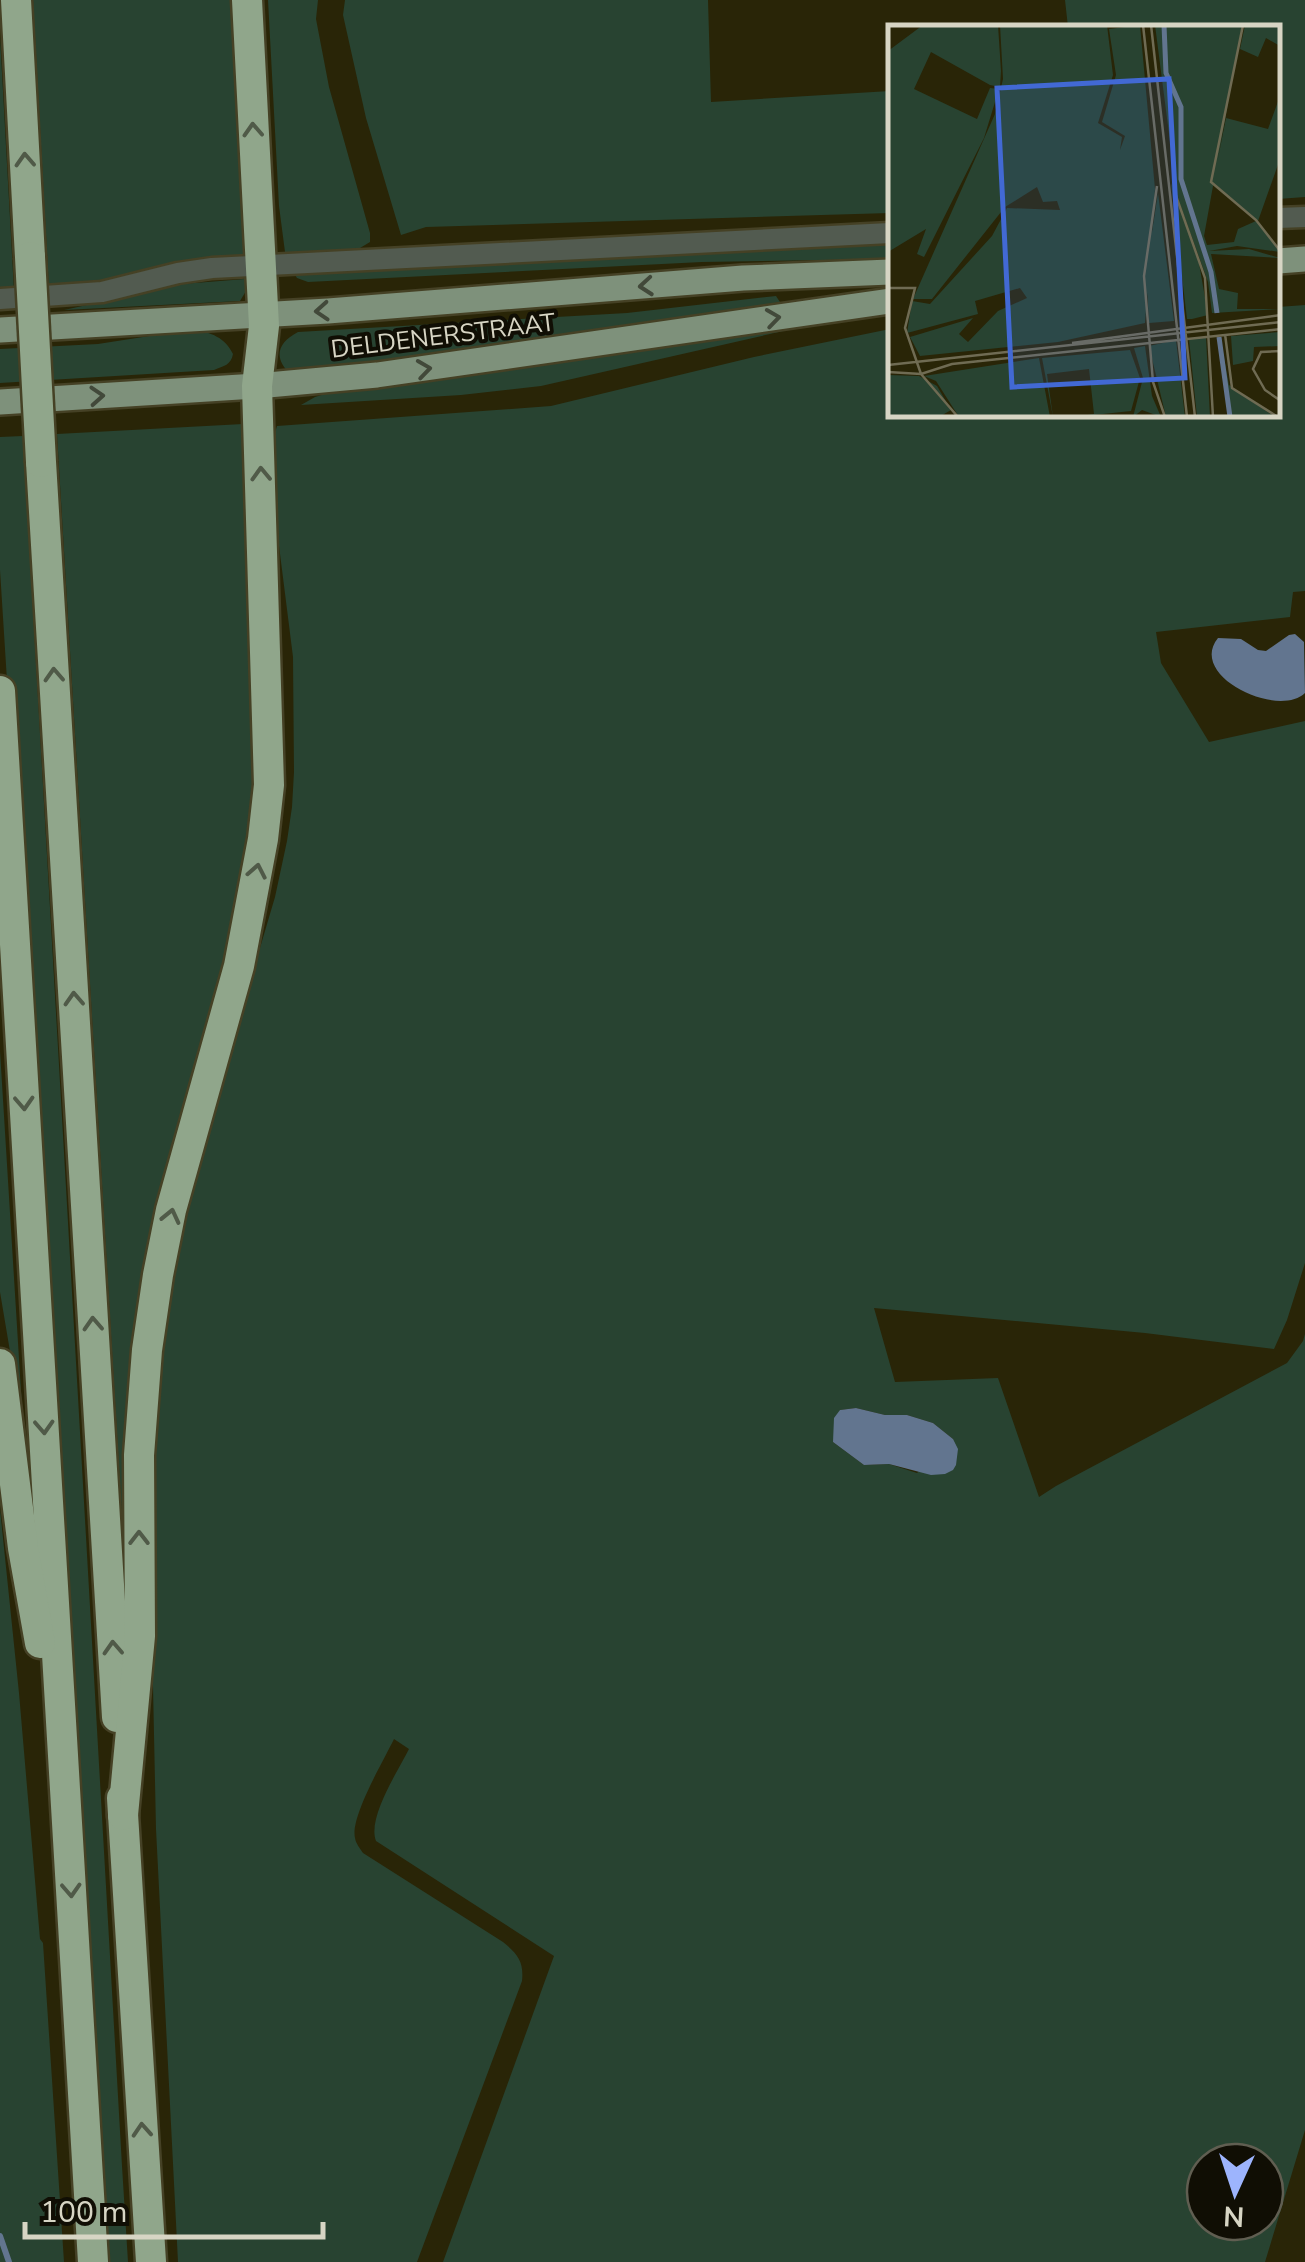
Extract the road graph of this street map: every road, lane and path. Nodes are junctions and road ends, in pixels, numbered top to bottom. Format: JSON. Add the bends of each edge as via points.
{"nodes":[{"id":1,"x":16,"y":0,"type":"edge"},
{"id":2,"x":247,"y":0,"type":"edge"},
{"id":3,"x":1305,"y":216,"type":"edge"},
{"id":4,"x":1280,"y":218,"type":"edge"},
{"id":5,"x":888,"y":232,"type":"edge"},
{"id":6,"x":1305,"y":259,"type":"edge"},
{"id":7,"x":1280,"y":261,"type":"edge"},
{"id":8,"x":261,"y":265,"type":"junction"},
{"id":9,"x":888,"y":272,"type":"edge"},
{"id":10,"x":0,"y":300,"type":"edge"},
{"id":11,"x":888,"y":301,"type":"edge"},
{"id":12,"x":264,"y":314,"type":"junction"},
{"id":13,"x":0,"y":330,"type":"edge"},
{"id":14,"x":257,"y":386,"type":"junction"},
{"id":15,"x":0,"y":402,"type":"edge"},
{"id":16,"x":0,"y":691,"type":"edge"},
{"id":17,"x":0,"y":1364,"type":"edge"},
{"id":18,"x":65,"y":1792,"type":"junction"},
{"id":19,"x":123,"y":1815,"type":"junction"},
{"id":20,"x":93,"y":2262,"type":"edge"},
{"id":21,"x":151,"y":2262,"type":"edge"}],
"edges":[{"from":19,"to":1,"type":"highway","one_way":true,"bridge":true},
{"from":8,"to":2,"type":"highway","one_way":true},
{"from":3,"to":4,"type":"street"},
{"from":5,"to":8,"type":"street"},
{"from":6,"to":7,"type":"main road"},
{"from":8,"to":10,"type":"street","via":[[178,273],[102,292]]},
{"from":8,"to":12,"type":"highway"},
{"from":9,"to":12,"type":"main road","name":"DELDENERSTRAAT","one_way":true},
{"from":14,"to":11,"type":"main road","name":"DELDENERSTRAAT","one_way":true,"via":[[377,375]]},
{"from":12,"to":13,"type":"main road","name":"DELDENERSTRAAT"},
{"from":12,"to":14,"type":"highway"},
{"from":15,"to":14,"type":"main road","name":"DELDENERSTRAAT","one_way":true},
{"from":19,"to":14,"type":"highway","one_way":true,"via":[[140,1636],[139,1455],[147,1350],[172,1210],[238,966],[269,785]]},
{"from":16,"to":18,"type":"highway","one_way":true},
{"from":17,"to":18,"type":"highway"},
{"from":18,"to":20,"type":"highway","one_way":true},
{"from":21,"to":19,"type":"highway","one_way":true}]}
